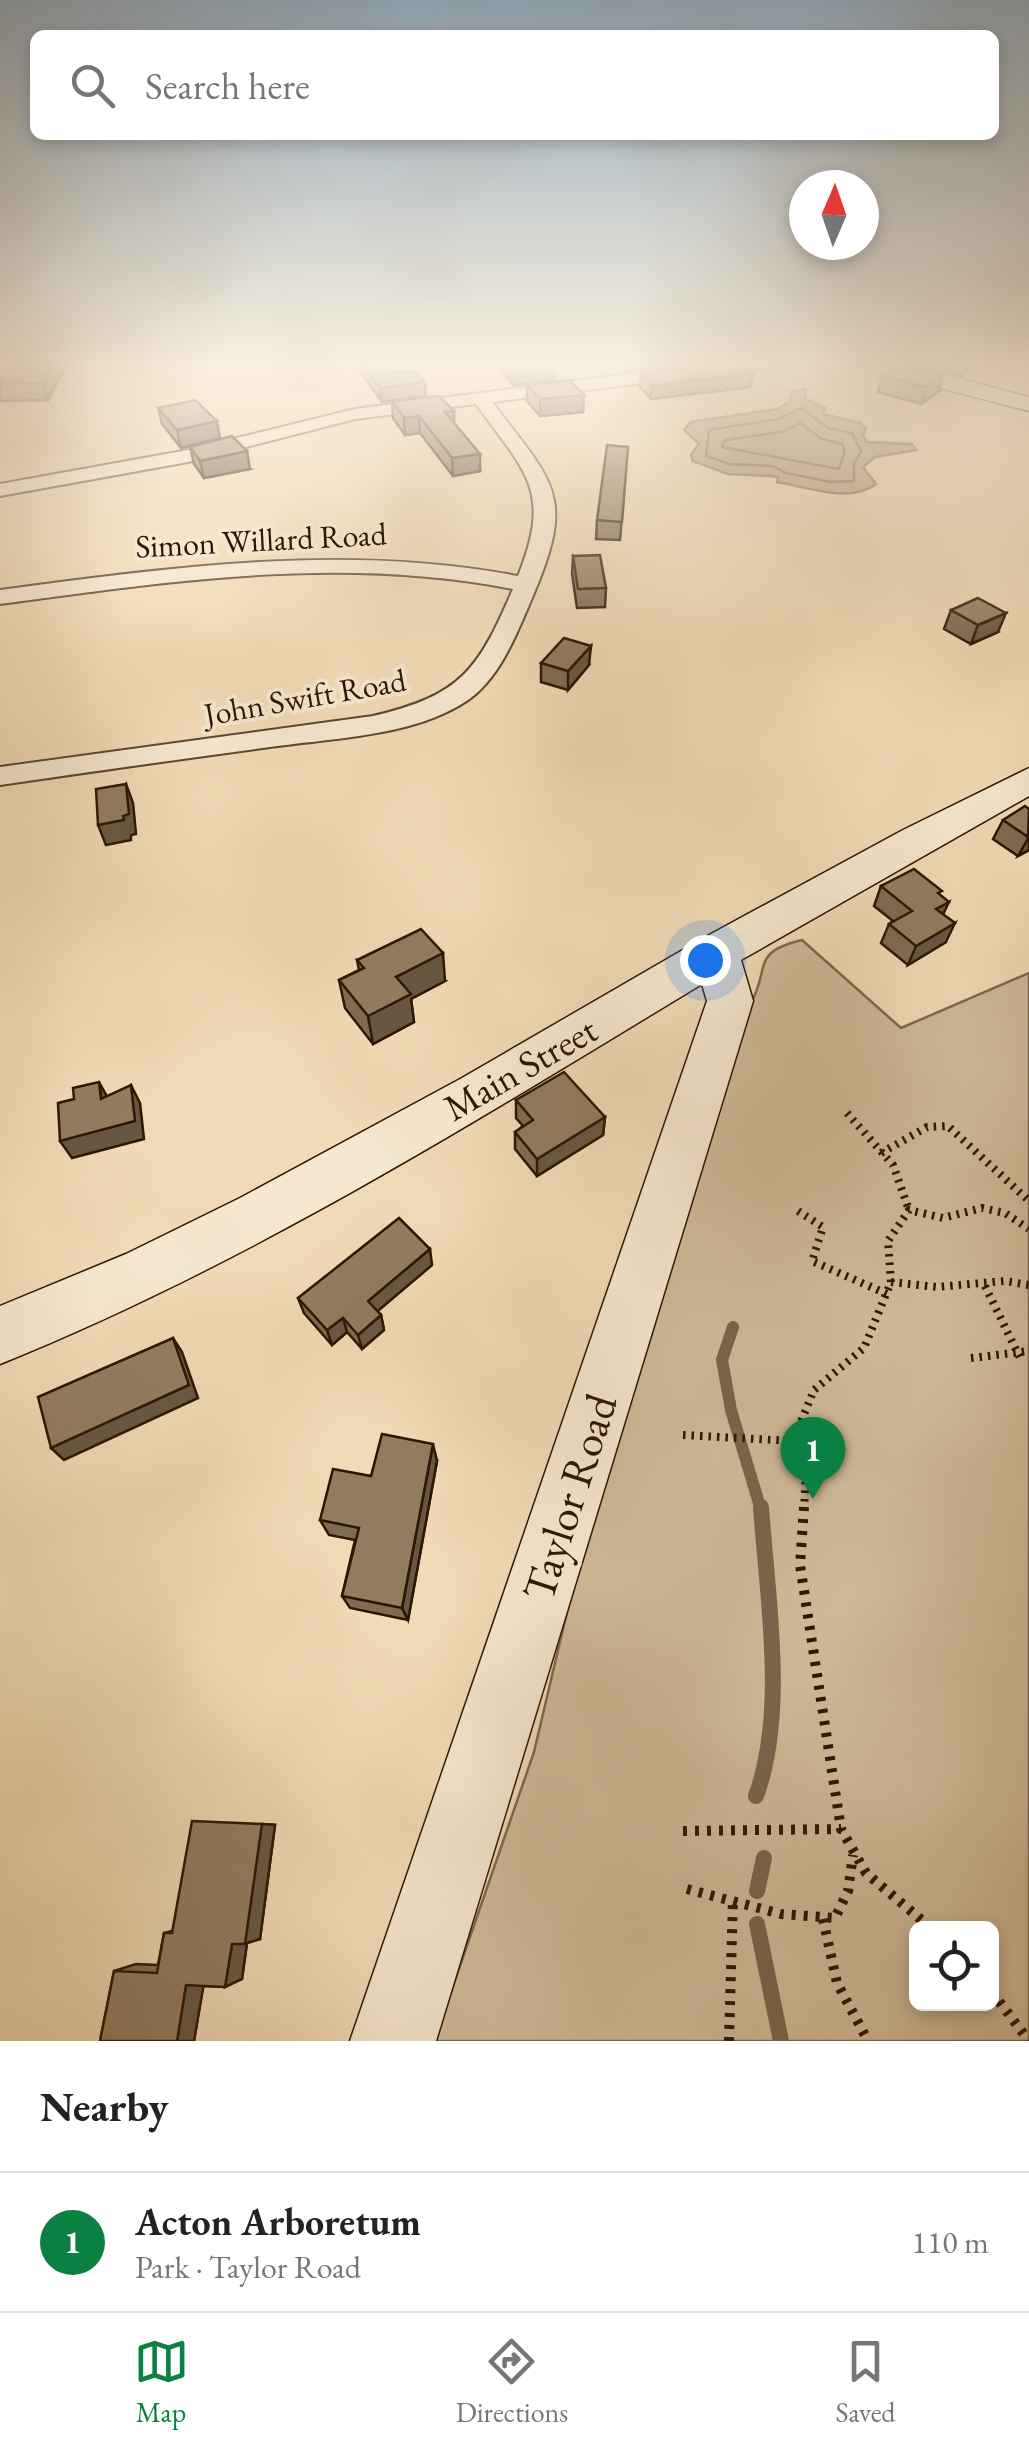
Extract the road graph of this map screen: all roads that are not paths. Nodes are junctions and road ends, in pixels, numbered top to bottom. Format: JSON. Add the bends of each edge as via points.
{"nodes":[{"id":1,"x":176,"y":458,"type":"edge"},
{"id":2,"x":528,"y":458,"type":"edge"},
{"id":3,"x":0,"y":490,"type":"edge"},
{"id":4,"x":526,"y":584,"type":"junction"},
{"id":5,"x":0,"y":596,"type":"edge"},
{"id":6,"x":0,"y":776,"type":"edge"},
{"id":7,"x":1029,"y":780,"type":"edge"},
{"id":8,"x":716,"y":952,"type":"junction"},
{"id":9,"x":0,"y":1335,"type":"edge"},
{"id":10,"x":393,"y":2041,"type":"edge"}],
"edges":[{"from":1,"to":3,"type":"street"},
{"from":2,"to":4,"type":"street","name":"John Swift Road","via":[[548,515]]},
{"from":4,"to":5,"type":"street","name":"Simon Willard Road","via":[[474,572],[355,563],[235,568]]},
{"from":4,"to":6,"type":"street","name":"John Swift Road","via":[[472,684],[419,712]]},
{"from":7,"to":8,"type":"main road","name":"Main Street"},
{"from":8,"to":9,"type":"main road","name":"Main Street","via":[[316,1184],[145,1273]]},
{"from":8,"to":10,"type":"main road","name":"Taylor Road","via":[[730,1001]]}]}
